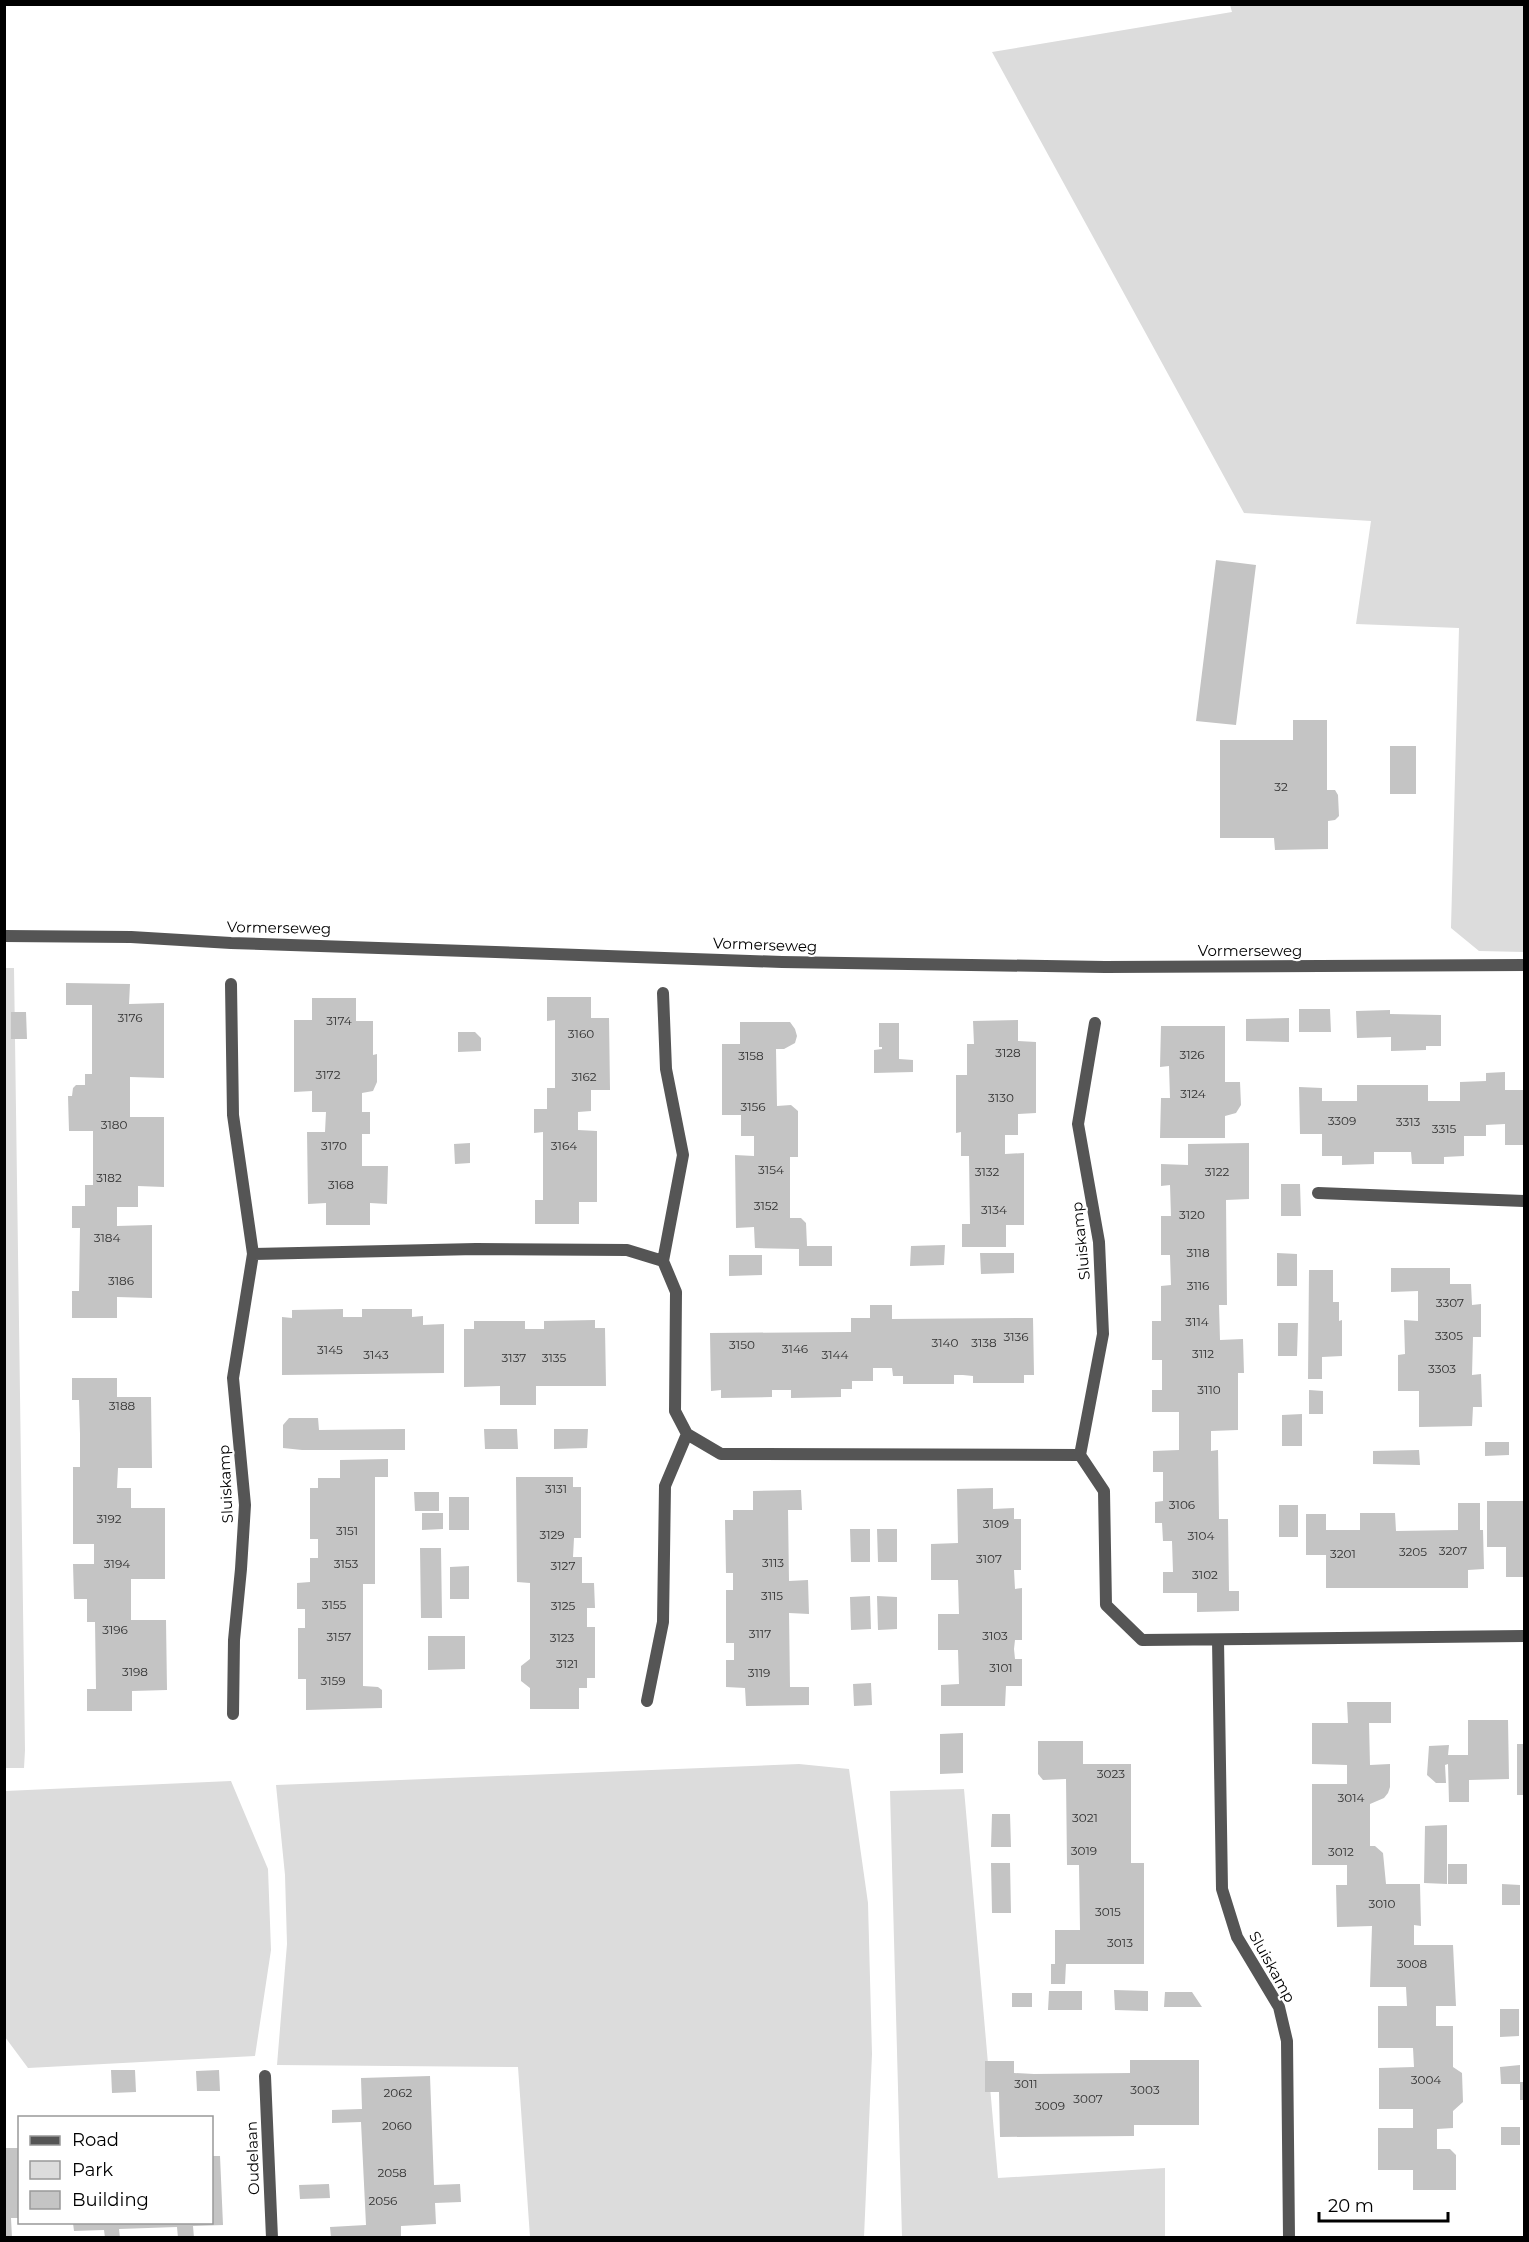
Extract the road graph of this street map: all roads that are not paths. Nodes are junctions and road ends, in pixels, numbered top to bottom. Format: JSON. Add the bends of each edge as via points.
{"nodes":[{"id":1,"x":4,"y":936,"type":"edge"},
{"id":2,"x":1524,"y":965,"type":"edge"},
{"id":3,"x":231,"y":984,"type":"dead end"},
{"id":4,"x":663,"y":993,"type":"dead end"},
{"id":5,"x":1095,"y":1023,"type":"dead end"},
{"id":6,"x":1318,"y":1193,"type":"dead end"},
{"id":7,"x":1524,"y":1201,"type":"edge"},
{"id":8,"x":253,"y":1254,"type":"junction"},
{"id":9,"x":663,"y":1261,"type":"junction"},
{"id":10,"x":687,"y":1434,"type":"junction"},
{"id":11,"x":1080,"y":1455,"type":"junction"},
{"id":12,"x":1524,"y":1636,"type":"edge"},
{"id":13,"x":1218,"y":1640,"type":"junction"},
{"id":14,"x":647,"y":1701,"type":"dead end"},
{"id":15,"x":232,"y":1714,"type":"dead end"},
{"id":16,"x":265,"y":2076,"type":"dead end"},
{"id":17,"x":272,"y":2238,"type":"edge"},
{"id":18,"x":1289,"y":2238,"type":"edge"}],
"edges":[{"from":1,"to":2,"type":"street","name":"Vormerseweg","via":[[131,937],[794,962],[1105,968]]},
{"from":3,"to":8,"type":"street","name":"Sluiskamp","via":[[233,1115]]},
{"from":4,"to":9,"type":"street","via":[[666,1069],[683,1155]]},
{"from":5,"to":11,"type":"street","name":"Sluiskamp","via":[[1078,1124],[1099,1242],[1103,1334]]},
{"from":6,"to":7,"type":"street"},
{"from":8,"to":9,"type":"street","via":[[627,1250]]},
{"from":8,"to":15,"type":"street","name":"Sluiskamp","via":[[233,1378],[244,1505]]},
{"from":9,"to":10,"type":"street","via":[[676,1292],[675,1411]]},
{"from":10,"to":11,"type":"street","via":[[721,1454]]},
{"from":10,"to":14,"type":"street","via":[[665,1486],[663,1622]]},
{"from":11,"to":13,"type":"street","via":[[1104,1491],[1106,1605],[1142,1640]]},
{"from":12,"to":13,"type":"street"},
{"from":13,"to":18,"type":"street","name":"Sluiskamp","via":[[1222,1889],[1237,1937],[1279,2007],[1287,2041]]},
{"from":16,"to":17,"type":"street","name":"Oudelaan"}]}
